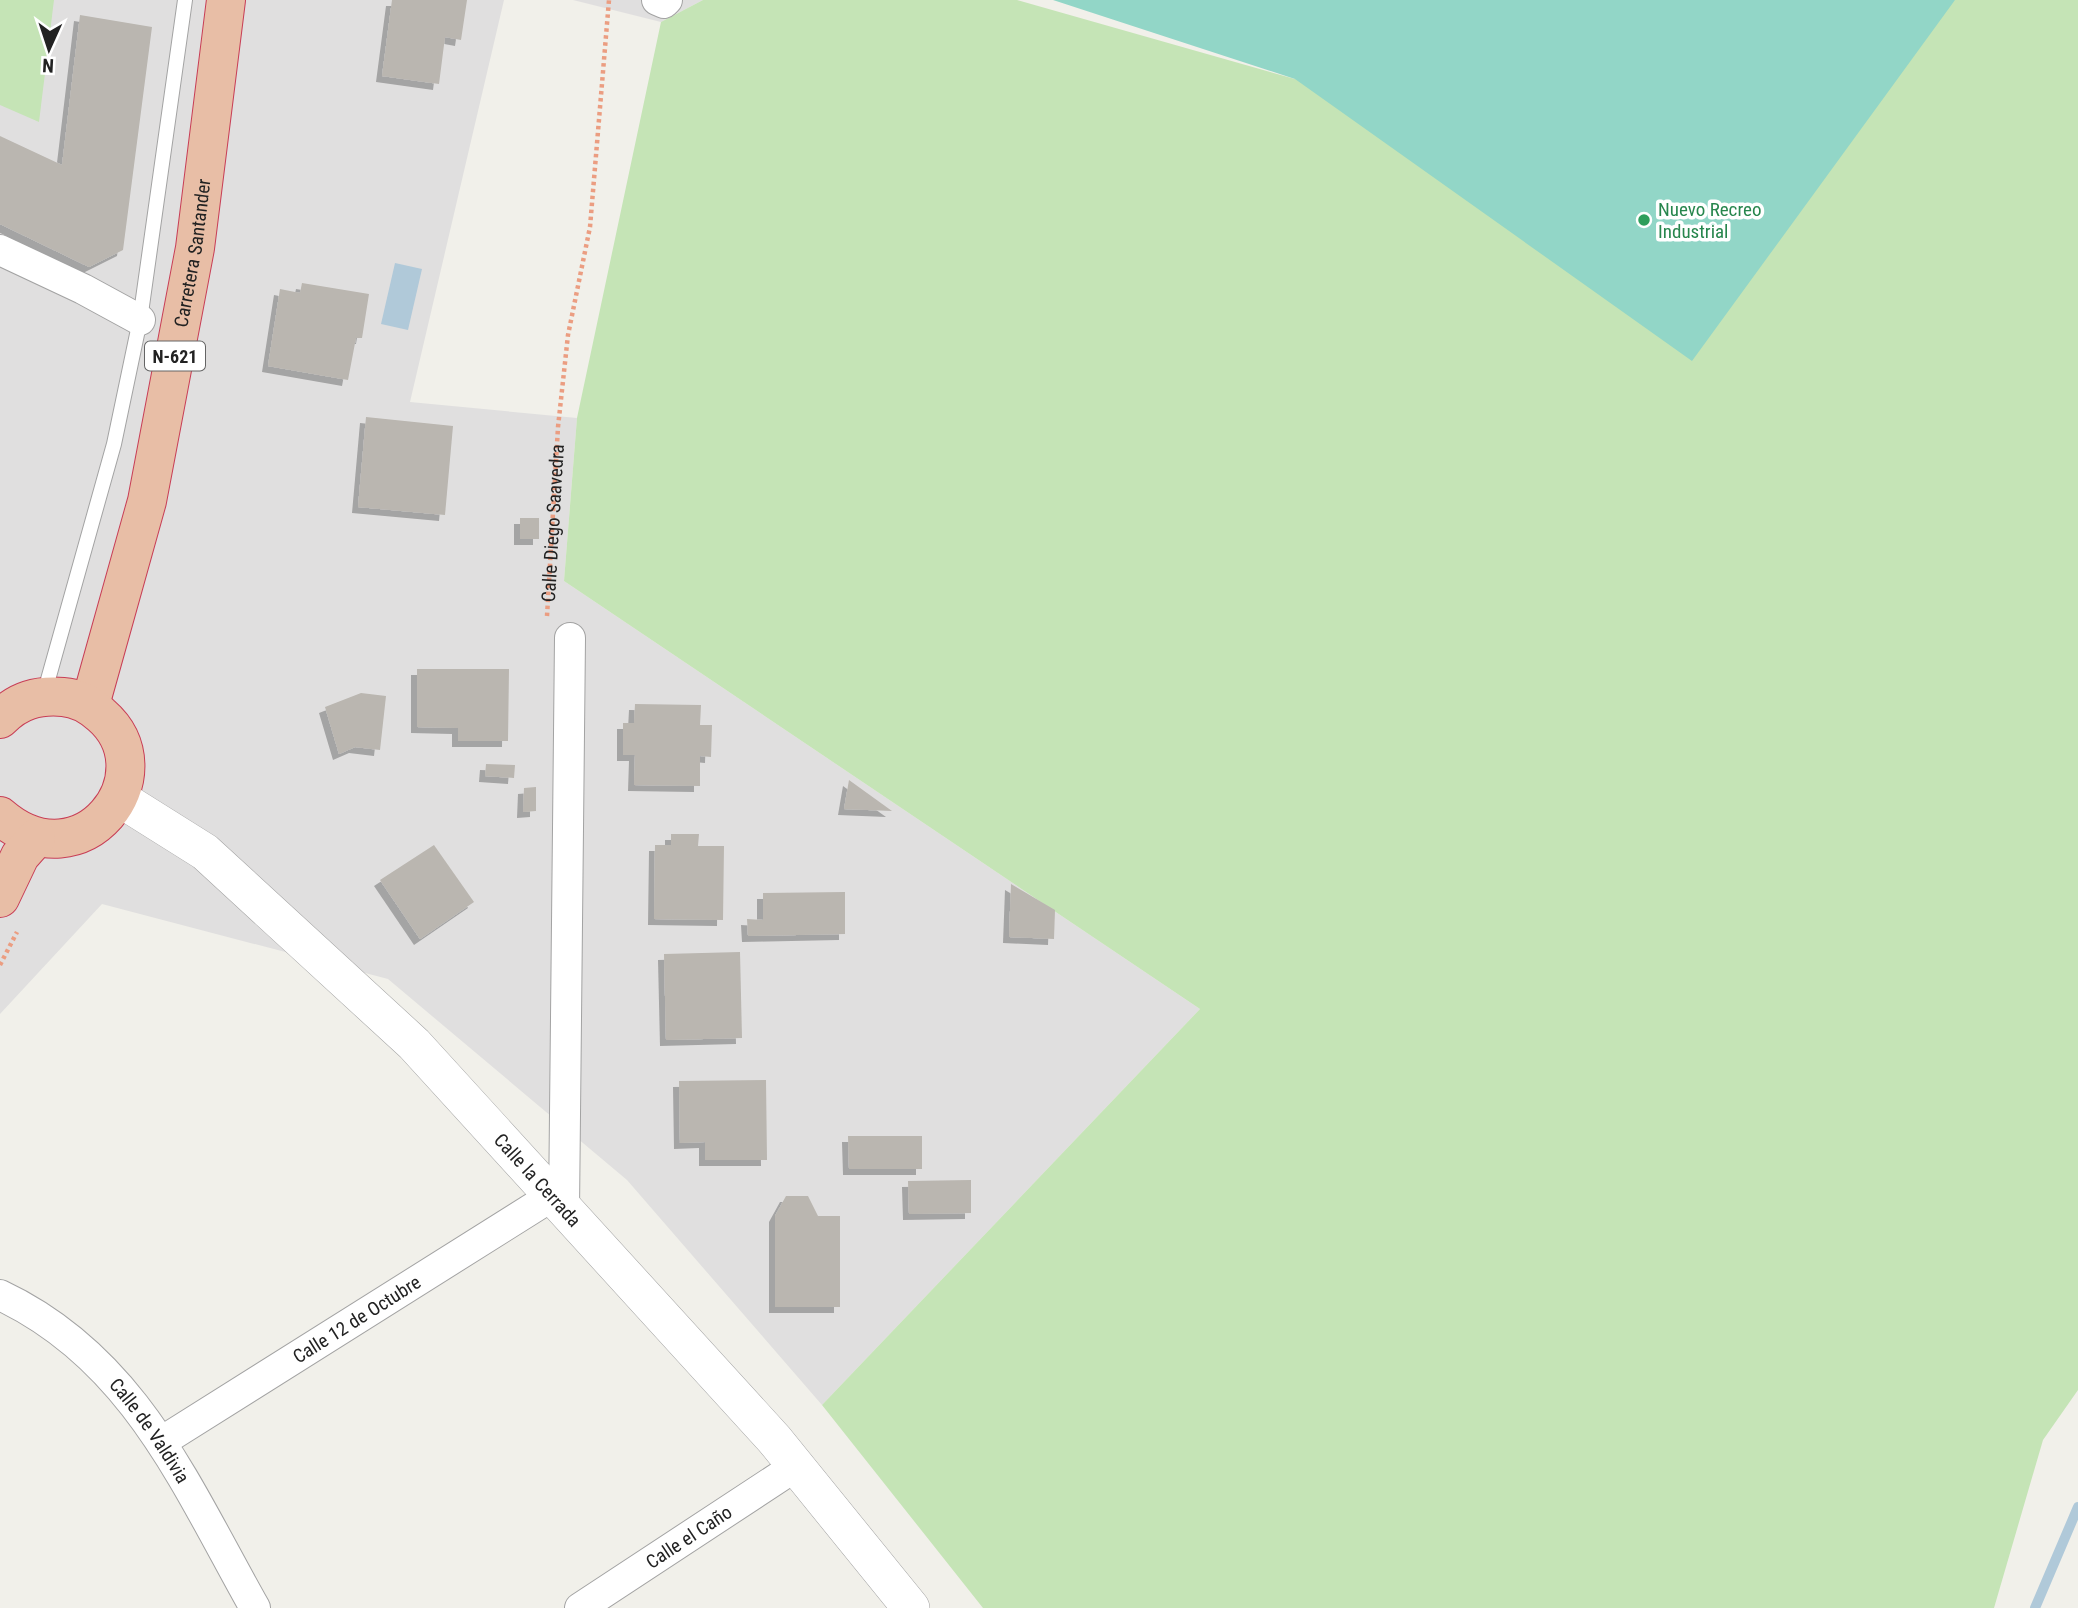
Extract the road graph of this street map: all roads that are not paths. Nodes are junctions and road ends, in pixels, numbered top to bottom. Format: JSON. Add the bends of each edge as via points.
{"nodes":[{"id":1,"x":185,"y":0,"type":"edge"},
{"id":2,"x":226,"y":0,"type":"edge"},
{"id":3,"x":657,"y":0,"type":"edge"},
{"id":4,"x":667,"y":0,"type":"edge"},
{"id":5,"x":0,"y":250,"type":"edge"},
{"id":6,"x":140,"y":320,"type":"junction"},
{"id":7,"x":570,"y":638,"type":"road end"},
{"id":8,"x":43,"y":695,"type":"junction"},
{"id":9,"x":90,"y":705,"type":"junction"},
{"id":10,"x":0,"y":719,"type":"edge"},
{"id":11,"x":119,"y":798,"type":"junction"},
{"id":12,"x":0,"y":816,"type":"edge"},
{"id":13,"x":36,"y":838,"type":"junction"},
{"id":14,"x":11,"y":910,"type":"edge"},
{"id":15,"x":558,"y":1202,"type":"junction"},
{"id":16,"x":0,"y":1295,"type":"edge"},
{"id":17,"x":161,"y":1442,"type":"junction"},
{"id":18,"x":796,"y":1466,"type":"junction"},
{"id":19,"x":255,"y":1608,"type":"edge"},
{"id":20,"x":580,"y":1608,"type":"edge"},
{"id":21,"x":912,"y":1608,"type":"edge"}],
"edges":[{"from":1,"to":6,"type":"lane"},
{"from":2,"to":9,"type":"highway","name":"Carretera Santander","number":"N-621","via":[[195,248],[153,474]]},
{"from":3,"to":4,"type":"street"},
{"from":5,"to":6,"type":"street"},
{"from":6,"to":8,"type":"lane","via":[[114,444]]},
{"from":7,"to":15,"type":"street"},
{"from":8,"to":9,"type":"highway"},
{"from":8,"to":10,"type":"highway","via":[[9,709]]},
{"from":9,"to":11,"type":"highway","via":[[108,721],[121,742],[126,766]]},
{"from":11,"to":13,"type":"highway","via":[[98,824],[79,835],[58,840]]},
{"from":11,"to":15,"type":"street","name":"Calle la Cerrada","via":[[205,852],[250,892],[414,1044]]},
{"from":12,"to":13,"type":"highway"},
{"from":13,"to":14,"type":"highway","via":[[19,856]]},
{"from":15,"to":17,"type":"street","name":"Calle 12 de Octubre"},
{"from":15,"to":18,"type":"street","name":"Calle la Cerrada"},
{"from":16,"to":17,"type":"street","name":"Calle de Valdivia","via":[[29,1308],[79,1344],[116,1379]]},
{"from":17,"to":19,"type":"street","name":"Calle de Valdivia"},
{"from":18,"to":20,"type":"street","name":"Calle el Caño"},
{"from":18,"to":21,"type":"street","name":"Calle la Cerrada"}]}
